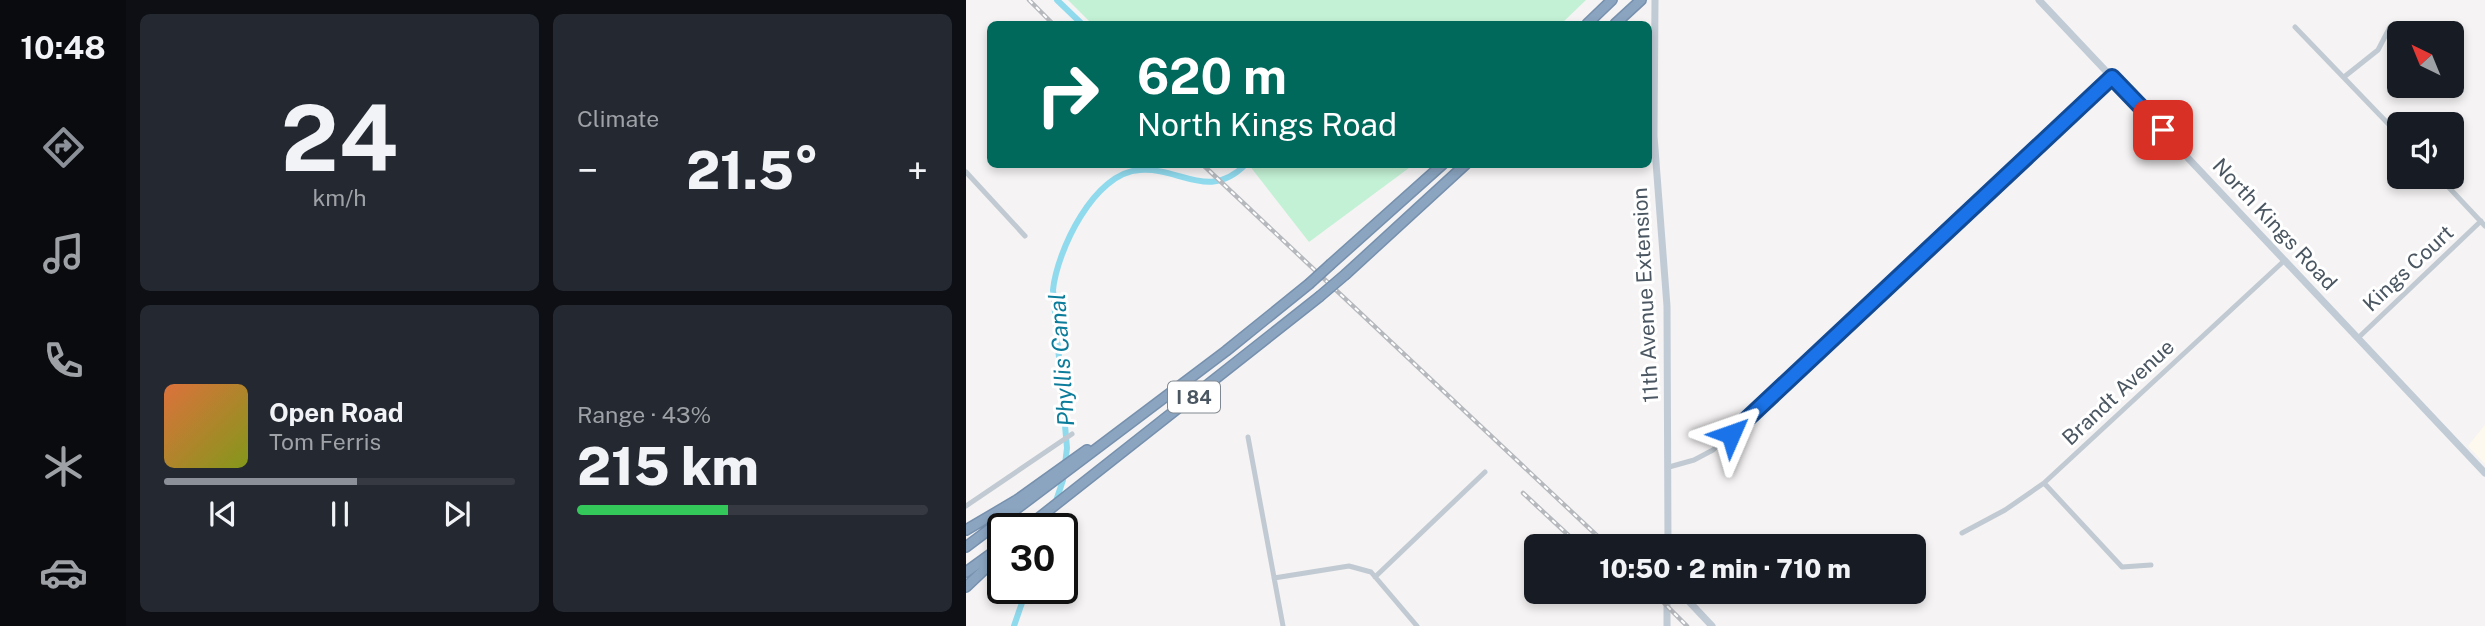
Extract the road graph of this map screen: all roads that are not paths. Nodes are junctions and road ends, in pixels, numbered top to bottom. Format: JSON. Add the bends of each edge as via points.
{"nodes":[{"id":1,"x":1612,"y":0,"type":"edge"},
{"id":2,"x":1641,"y":0,"type":"edge"},
{"id":3,"x":2039,"y":0,"type":"edge"},
{"id":4,"x":1655,"y":3,"type":"edge"},
{"id":5,"x":1590,"y":21,"type":"edge"},
{"id":6,"x":1618,"y":21,"type":"edge"},
{"id":7,"x":2295,"y":27,"type":"dead end"},
{"id":8,"x":2387,"y":33,"type":"edge"},
{"id":9,"x":2112,"y":77,"type":"junction"},
{"id":10,"x":2344,"y":77,"type":"junction"},
{"id":11,"x":2387,"y":122,"type":"edge"},
{"id":12,"x":1439,"y":168,"type":"edge"},
{"id":13,"x":1462,"y":168,"type":"edge"},
{"id":14,"x":966,"y":173,"type":"edge"},
{"id":15,"x":2450,"y":189,"type":"edge"},
{"id":16,"x":2483,"y":223,"type":"edge"},
{"id":17,"x":1025,"y":236,"type":"dead end"},
{"id":18,"x":2285,"y":260,"type":"junction"},
{"id":19,"x":2358,"y":338,"type":"junction"},
{"id":20,"x":1148,"y":411,"type":"junction"},
{"id":21,"x":1072,"y":434,"type":"dead end"},
{"id":22,"x":1248,"y":437,"type":"dead end"},
{"id":23,"x":1669,"y":467,"type":"junction"},
{"id":24,"x":1485,"y":471,"type":"dead end"},
{"id":25,"x":2485,"y":473,"type":"edge"},
{"id":26,"x":1052,"y":479,"type":"junction"},
{"id":27,"x":2044,"y":483,"type":"junction"},
{"id":28,"x":966,"y":506,"type":"edge"},
{"id":29,"x":1046,"y":513,"type":"edge"},
{"id":30,"x":966,"y":530,"type":"edge"},
{"id":31,"x":1962,"y":533,"type":"dead end"},
{"id":32,"x":1668,"y":534,"type":"edge"},
{"id":33,"x":966,"y":547,"type":"edge"},
{"id":34,"x":987,"y":557,"type":"edge"},
{"id":35,"x":2151,"y":565,"type":"dead end"},
{"id":36,"x":987,"y":567,"type":"edge"},
{"id":37,"x":966,"y":572,"type":"edge"},
{"id":38,"x":1376,"y":577,"type":"junction"},
{"id":39,"x":1274,"y":578,"type":"junction"},
{"id":40,"x":966,"y":587,"type":"edge"},
{"id":41,"x":1667,"y":604,"type":"edge"},
{"id":42,"x":1691,"y":604,"type":"edge"},
{"id":43,"x":1283,"y":626,"type":"edge"},
{"id":44,"x":1417,"y":626,"type":"edge"},
{"id":45,"x":1667,"y":626,"type":"edge"},
{"id":46,"x":1712,"y":626,"type":"edge"}],
"edges":[{"from":1,"to":5,"type":"highway"},
{"from":2,"to":6,"type":"highway"},
{"from":3,"to":9,"type":"street","name":"North Kings Road"},
{"from":4,"to":23,"type":"street","name":"11th Avenue Extension","via":[[1654,136],[1667,296]]},
{"from":7,"to":10,"type":"street"},
{"from":8,"to":10,"type":"street","via":[[2378,50]]},
{"from":9,"to":18,"type":"street","name":"North Kings Road"},
{"from":9,"to":23,"type":"street","via":[[1713,450]]},
{"from":10,"to":11,"type":"street"},
{"from":12,"to":20,"type":"highway","number":"I 84","bridge":true,"via":[[1309,284]]},
{"from":13,"to":29,"type":"highway","number":"I 84","bridge":true,"via":[[1319,297]]},
{"from":14,"to":17,"type":"street"},
{"from":15,"to":16,"type":"street"},
{"from":16,"to":19,"type":"street","name":"Kings Court"},
{"from":18,"to":19,"type":"street","name":"North Kings Road"},
{"from":18,"to":27,"type":"street","name":"Brandt Avenue"},
{"from":19,"to":25,"type":"street","name":"North Kings Road"},
{"from":20,"to":26,"type":"highway","number":"I 84"},
{"from":20,"to":26,"type":"highway","via":[[1076,457]]},
{"from":21,"to":28,"type":"street"},
{"from":22,"to":39,"type":"street"},
{"from":23,"to":32,"type":"street","name":"11th Avenue Extension"},
{"from":24,"to":38,"type":"street"},
{"from":26,"to":30,"type":"highway"},
{"from":26,"to":33,"type":"highway","number":"I 84"},
{"from":27,"to":31,"type":"street","name":"Brandt Avenue"},
{"from":27,"to":35,"type":"street","via":[[2122,567]]},
{"from":34,"to":37,"type":"highway"},
{"from":36,"to":40,"type":"highway"},
{"from":38,"to":39,"type":"street","via":[[1349,566]]},
{"from":38,"to":44,"type":"street"},
{"from":39,"to":43,"type":"street"},
{"from":41,"to":45,"type":"street"},
{"from":42,"to":46,"type":"street"}]}
